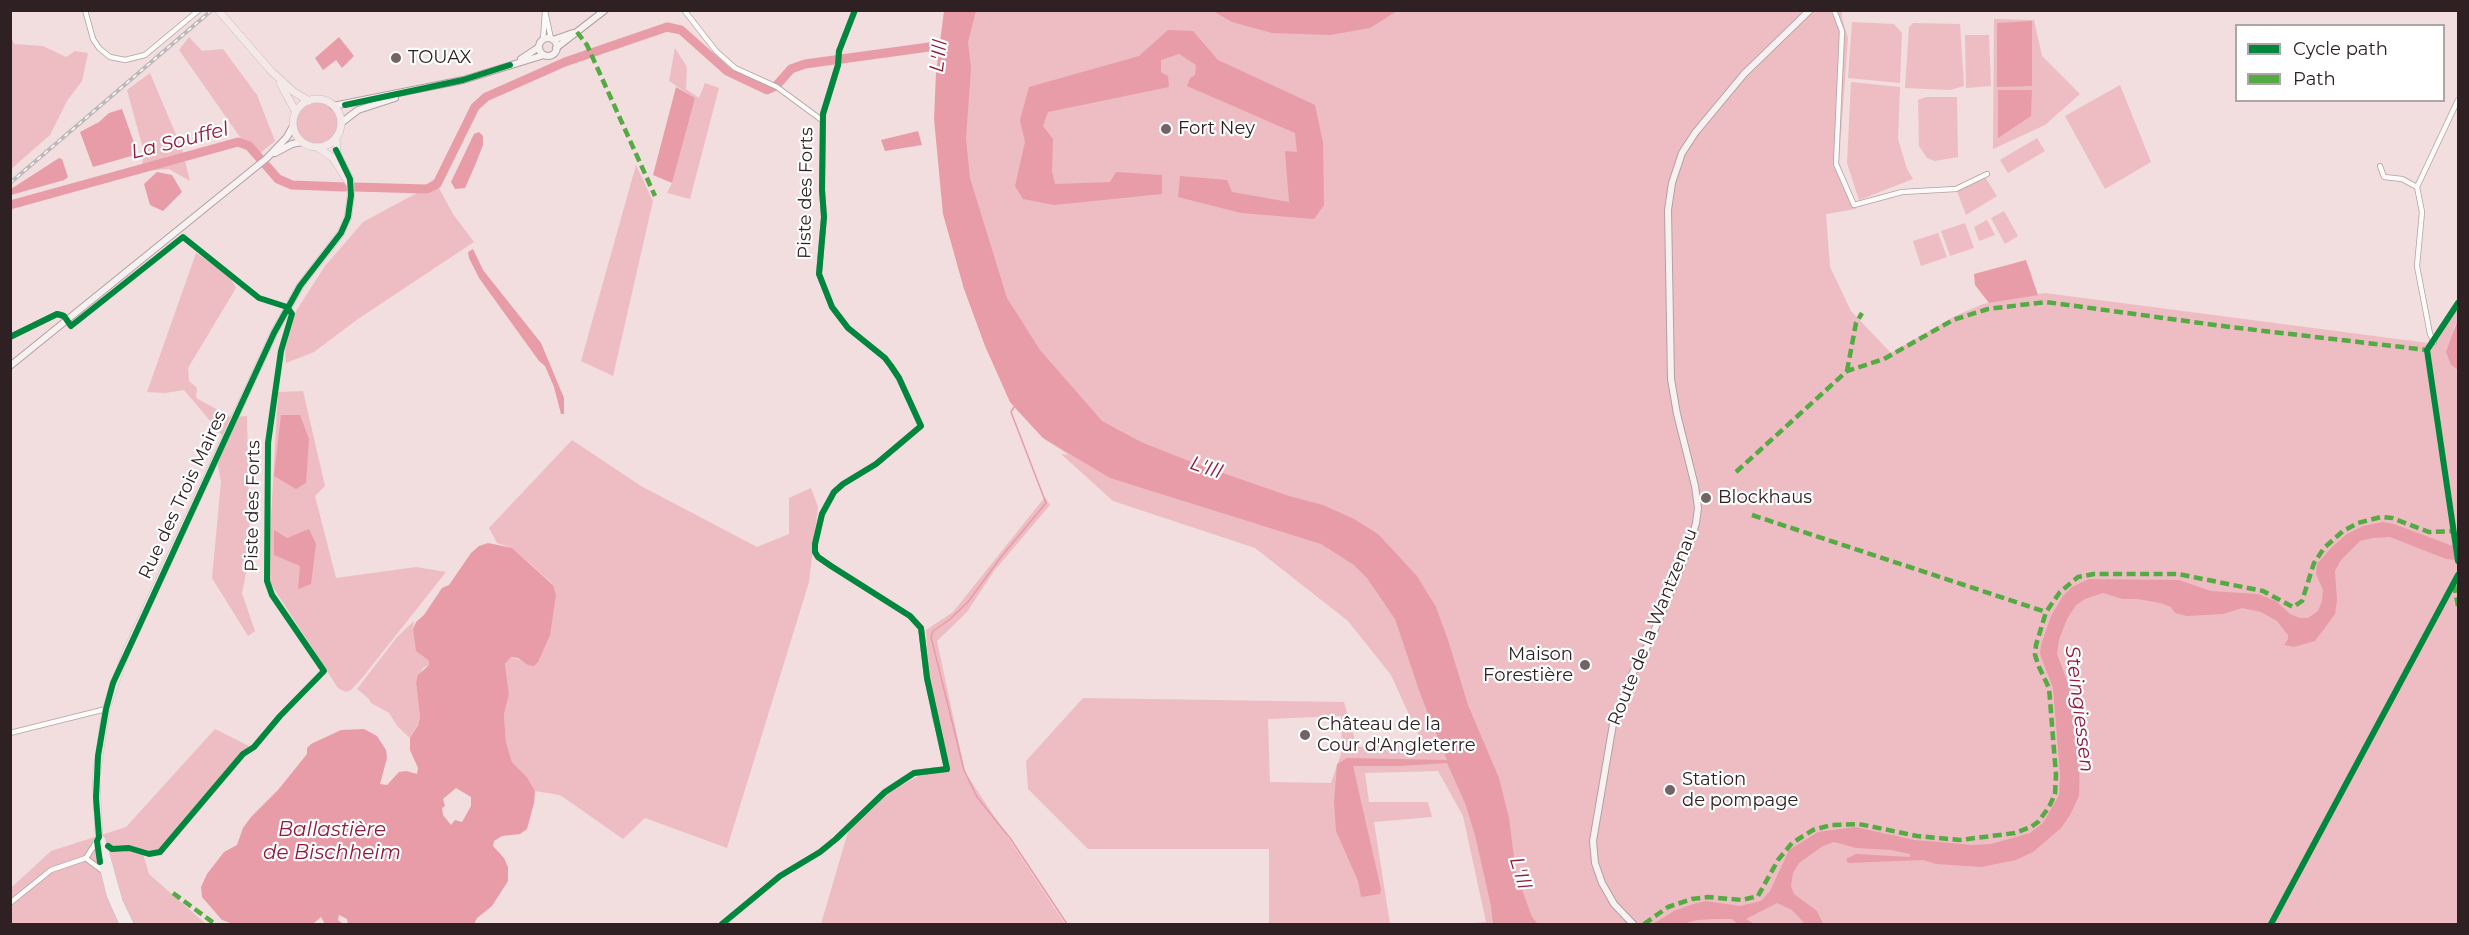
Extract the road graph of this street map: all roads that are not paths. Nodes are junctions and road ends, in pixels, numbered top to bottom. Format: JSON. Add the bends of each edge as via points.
{"nodes":[{"id":1,"x":199,"y":10,"type":"edge"},
{"id":2,"x":605,"y":10,"type":"edge"},
{"id":3,"x":684,"y":10,"type":"edge"},
{"id":4,"x":855,"y":10,"type":"edge"},
{"id":5,"x":1810,"y":10,"type":"edge"},
{"id":6,"x":1834,"y":10,"type":"edge"},
{"id":7,"x":219,"y":11,"type":"edge"},
{"id":8,"x":545,"y":11,"type":"edge"},
{"id":9,"x":86,"y":13,"type":"edge"},
{"id":10,"x":577,"y":32,"type":"junction"},
{"id":11,"x":552,"y":39,"type":"junction"},
{"id":12,"x":543,"y":40,"type":"junction"},
{"id":13,"x":539,"y":47,"type":"junction"},
{"id":14,"x":556,"y":48,"type":"junction"},
{"id":15,"x":544,"y":55,"type":"junction"},
{"id":16,"x":510,"y":65,"type":"junction"},
{"id":17,"x":271,"y":71,"type":"junction"},
{"id":18,"x":427,"y":88,"type":"junction"},
{"id":19,"x":2458,"y":100,"type":"edge"},
{"id":20,"x":309,"y":101,"type":"junction"},
{"id":21,"x":333,"y":106,"type":"junction"},
{"id":22,"x":296,"y":112,"type":"junction"},
{"id":23,"x":823,"y":121,"type":"junction"},
{"id":24,"x":341,"y":123,"type":"junction"},
{"id":25,"x":293,"y":126,"type":"junction"},
{"id":26,"x":336,"y":138,"type":"junction"},
{"id":27,"x":302,"y":142,"type":"junction"},
{"id":28,"x":317,"y":147,"type":"junction"},
{"id":29,"x":264,"y":161,"type":"junction"},
{"id":30,"x":2380,"y":166,"type":"dead end"},
{"id":31,"x":1987,"y":174,"type":"dead end"},
{"id":32,"x":350,"y":185,"type":"junction"},
{"id":33,"x":2417,"y":187,"type":"junction"},
{"id":34,"x":67,"y":320,"type":"junction"},
{"id":35,"x":10,"y":337,"type":"edge"},
{"id":36,"x":2434,"y":342,"type":"dead end"},
{"id":37,"x":10,"y":366,"type":"edge"},
{"id":38,"x":106,"y":709,"type":"junction"},
{"id":39,"x":10,"y":733,"type":"edge"},
{"id":40,"x":98,"y":839,"type":"junction"},
{"id":41,"x":102,"y":855,"type":"junction"},
{"id":42,"x":87,"y":858,"type":"junction"},
{"id":43,"x":103,"y":871,"type":"junction"},
{"id":44,"x":10,"y":903,"type":"edge"},
{"id":45,"x":123,"y":924,"type":"edge"},
{"id":46,"x":130,"y":924,"type":"edge"},
{"id":47,"x":722,"y":924,"type":"edge"},
{"id":48,"x":1633,"y":924,"type":"edge"}],
"edges":[{"from":1,"to":9,"type":"street","via":[[150,51],[132,60],[117,59],[99,48]]},
{"from":2,"to":10,"type":"main road"},
{"from":3,"to":23,"type":"street","via":[[735,68],[775,86]]},
{"from":4,"to":23,"type":"street","name":"Piste des Forts","via":[[838,56]]},
{"from":5,"to":48,"type":"main road","name":"Route de la Wantzenau","via":[[1744,74],[1695,133],[1682,153],[1672,183],[1668,210],[1671,379],[1698,508],[1688,550],[1613,724],[1593,841],[1602,884]]},
{"from":6,"to":31,"type":"street","via":[[1842,31],[1836,164],[1854,205],[1902,192],[1956,189]]},
{"from":7,"to":17,"type":"main road"},
{"from":8,"to":11,"type":"street"},
{"from":8,"to":12,"type":"street"},
{"from":10,"to":11,"type":"main road"},
{"from":10,"to":14,"type":"main road"},
{"from":11,"to":12,"type":"main road"},
{"from":11,"to":14,"type":"main road"},
{"from":12,"to":13,"type":"main road"},
{"from":13,"to":15,"type":"main road"},
{"from":13,"to":16,"type":"main road"},
{"from":14,"to":15,"type":"main road","via":[[551,55]]},
{"from":15,"to":16,"type":"main road"},
{"from":16,"to":18,"type":"main road"},
{"from":17,"to":20,"type":"main road"},
{"from":17,"to":22,"type":"main road"},
{"from":18,"to":21,"type":"main road"},
{"from":18,"to":24,"type":"main road","via":[[358,110]]},
{"from":19,"to":33,"type":"street"},
{"from":20,"to":21,"type":"main road","via":[[320,99]]},
{"from":20,"to":22,"type":"main road"},
{"from":21,"to":24,"type":"main road"},
{"from":22,"to":25,"type":"main road"},
{"from":23,"to":47,"type":"street","name":"Piste des Forts","via":[[824,217],[819,265],[822,284],[832,307],[848,327],[891,366],[921,426],[876,465],[834,492],[822,514],[815,552],[910,616],[921,628],[927,678],[947,769],[914,773],[885,792],[820,852],[780,876]]},
{"from":24,"to":26,"type":"main road"},
{"from":25,"to":27,"type":"main road"},
{"from":25,"to":29,"type":"main road"},
{"from":26,"to":28,"type":"main road"},
{"from":26,"to":32,"type":"main road","name":"Rue des Trois Maires","via":[[337,153]]},
{"from":27,"to":28,"type":"main road"},
{"from":27,"to":29,"type":"main road"},
{"from":28,"to":32,"type":"main road","via":[[333,159]]},
{"from":29,"to":34,"type":"main road"},
{"from":30,"to":33,"type":"street","via":[[2384,177],[2402,179]]},
{"from":32,"to":38,"type":"main road","name":"Rue des Trois Maires","via":[[350,203],[341,233],[300,286],[274,333],[120,666]]},
{"from":33,"to":36,"type":"street","via":[[2422,212],[2417,266]]},
{"from":34,"to":35,"type":"street","via":[[57,314]]},
{"from":34,"to":37,"type":"main road"},
{"from":38,"to":39,"type":"street"},
{"from":38,"to":40,"type":"main road","name":"Rue des Trois Maires","via":[[96,778]]},
{"from":40,"to":41,"type":"main road","name":"Rue des Trois Maires","via":[[102,840]]},
{"from":40,"to":42,"type":"street"},
{"from":41,"to":42,"type":"street"},
{"from":41,"to":43,"type":"main road","name":"Rue des Trois Maires"},
{"from":41,"to":46,"type":"main road","name":"Rue des Trois Maires"},
{"from":42,"to":43,"type":"street"},
{"from":42,"to":44,"type":"street","via":[[51,870]]},
{"from":43,"to":45,"type":"main road","name":"Rue des Trois Maires"}]}
